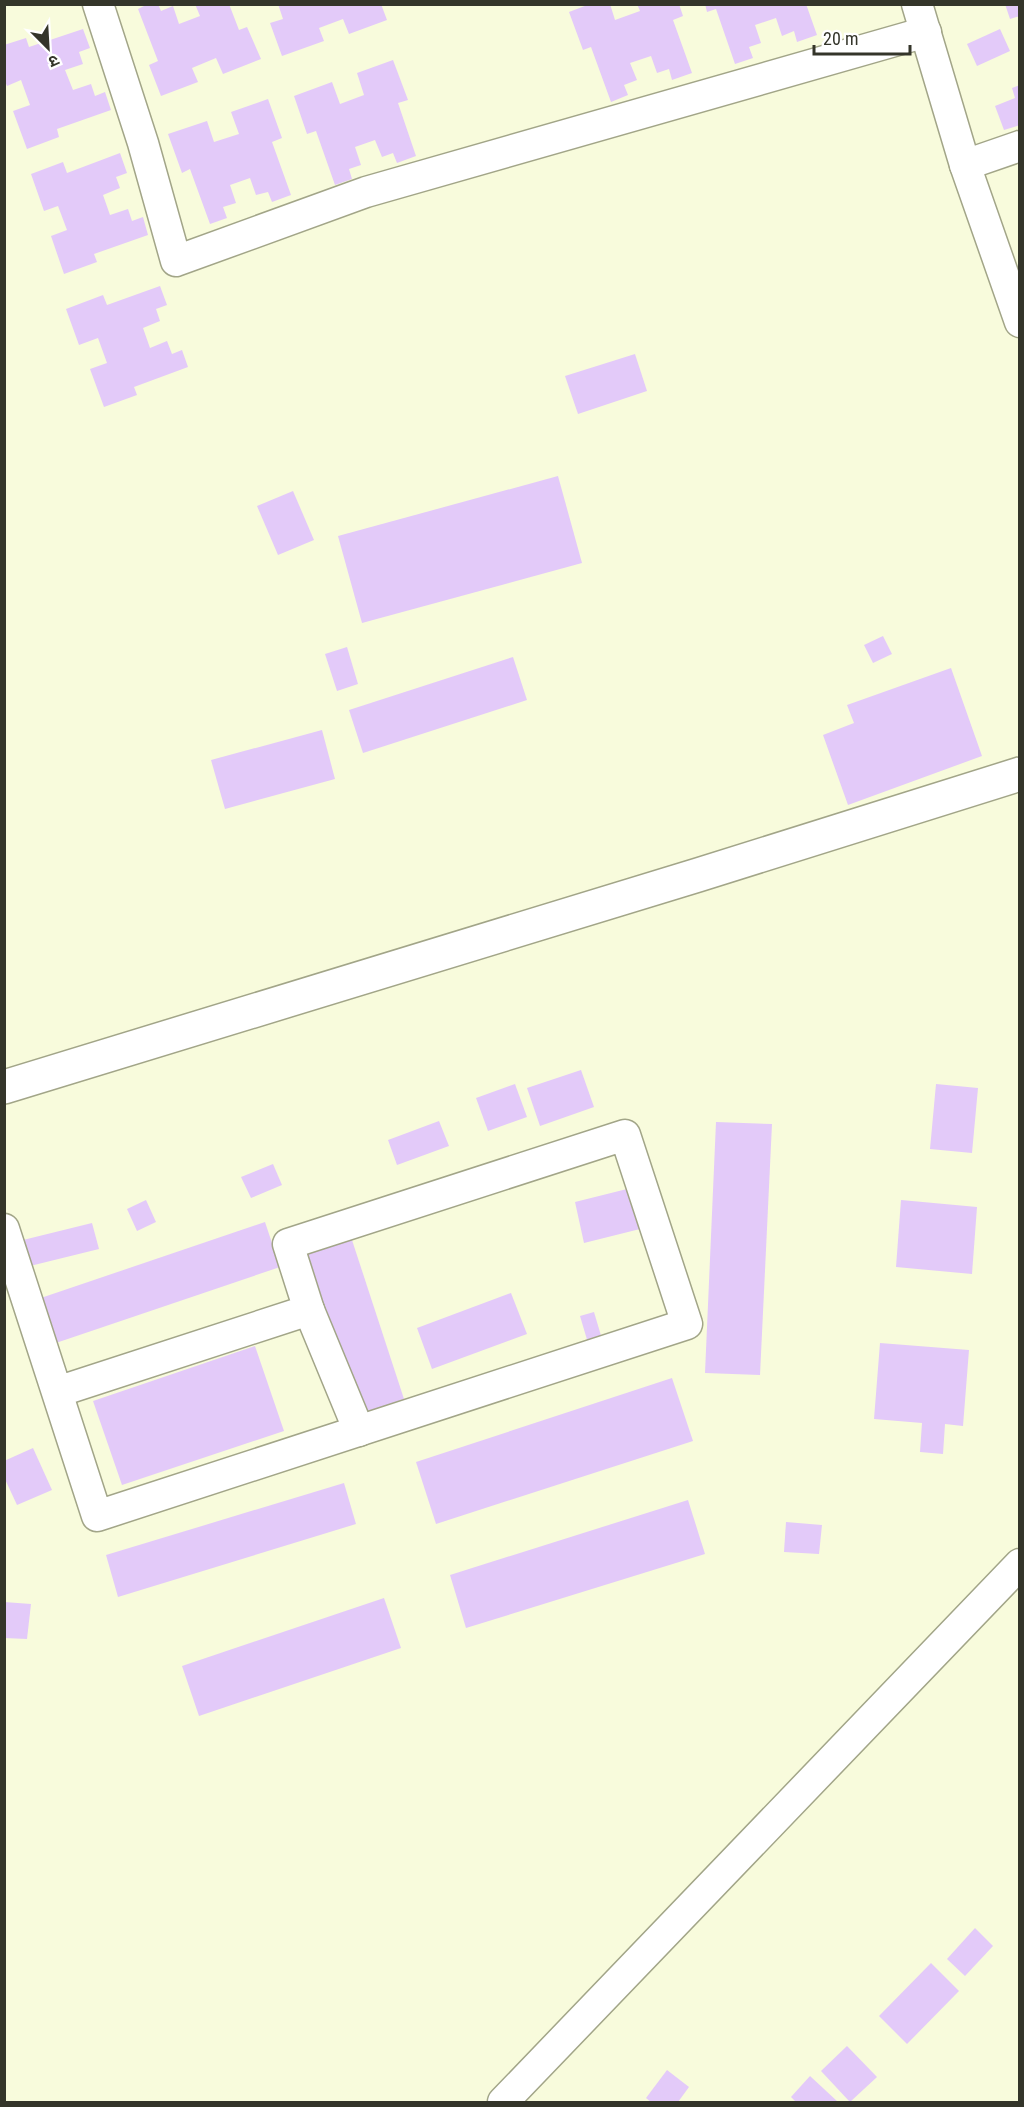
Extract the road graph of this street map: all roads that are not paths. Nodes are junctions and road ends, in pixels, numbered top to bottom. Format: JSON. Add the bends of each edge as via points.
{"nodes":[{"id":1,"x":98,"y":4,"type":"edge"},
{"id":2,"x":922,"y":18,"type":"edge"},
{"id":3,"x":1020,"y":146,"type":"edge"},
{"id":4,"x":966,"y":165,"type":"junction"},
{"id":5,"x":1020,"y":322,"type":"edge"},
{"id":6,"x":1020,"y":774,"type":"edge"},
{"id":7,"x":4,"y":1087,"type":"edge"},
{"id":8,"x":4,"y":1229,"type":"edge"},
{"id":9,"x":309,"y":1310,"type":"junction"},
{"id":10,"x":57,"y":1392,"type":"junction"},
{"id":11,"x":359,"y":1431,"type":"junction"},
{"id":12,"x":1020,"y":1564,"type":"edge"},
{"id":13,"x":504,"y":2103,"type":"edge"}],
"edges":[{"from":1,"to":2,"type":"street","via":[[176,261],[366,192]]},
{"from":2,"to":4,"type":"street"},
{"from":3,"to":4,"type":"street"},
{"from":4,"to":5,"type":"street"},
{"from":6,"to":7,"type":"street"},
{"from":8,"to":10,"type":"street"},
{"from":9,"to":10,"type":"street"},
{"from":9,"to":11,"type":"street"},
{"from":9,"to":11,"type":"street","via":[[288,1244],[625,1135],[687,1324]]},
{"from":10,"to":11,"type":"street","via":[[97,1516]]},
{"from":12,"to":13,"type":"street"}]}
